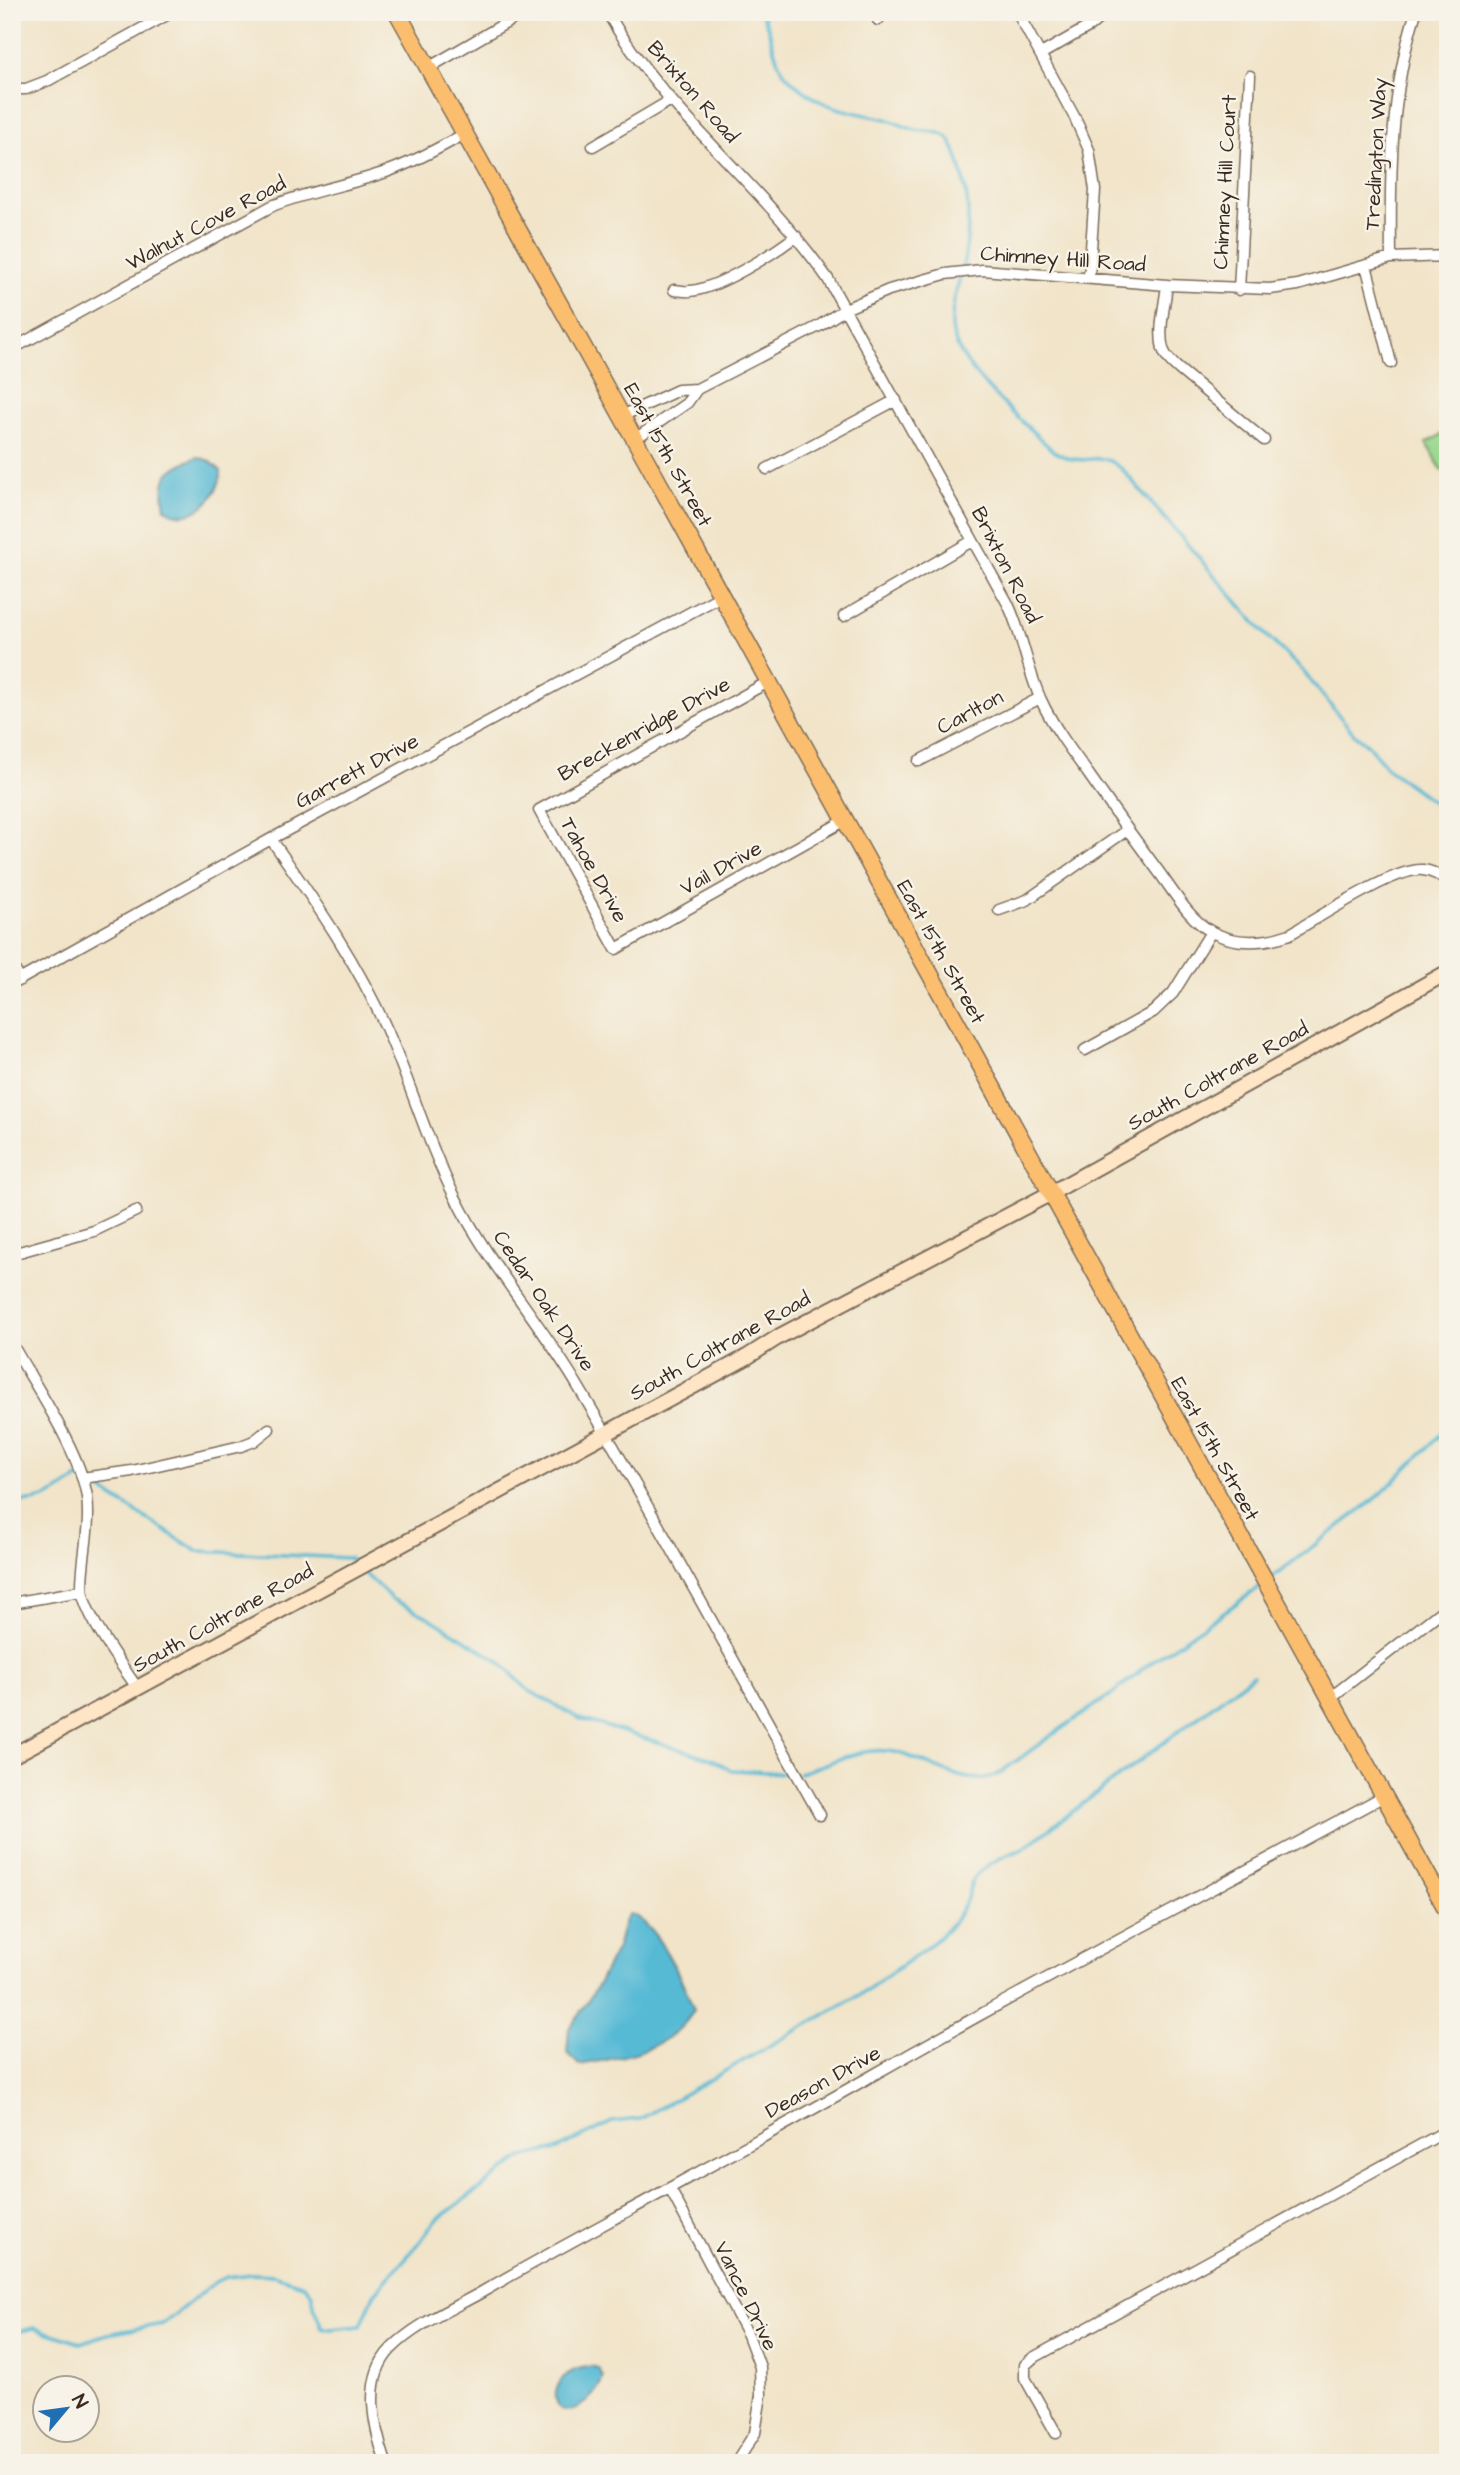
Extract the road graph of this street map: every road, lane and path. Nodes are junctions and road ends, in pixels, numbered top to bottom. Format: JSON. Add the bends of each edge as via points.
{"nodes":[{"id":1,"x":172,"y":12,"type":"edge"},
{"id":2,"x":397,"y":12,"type":"edge"},
{"id":3,"x":526,"y":12,"type":"edge"},
{"id":4,"x":607,"y":12,"type":"edge"},
{"id":5,"x":1017,"y":12,"type":"edge"},
{"id":6,"x":1106,"y":12,"type":"edge"},
{"id":7,"x":1416,"y":12,"type":"edge"},
{"id":8,"x":1041,"y":54,"type":"junction"},
{"id":9,"x":428,"y":68,"type":"junction"},
{"id":10,"x":1250,"y":76,"type":"dead end"},
{"id":11,"x":12,"y":89,"type":"edge"},
{"id":12,"x":671,"y":100,"type":"junction"},
{"id":13,"x":464,"y":134,"type":"junction"},
{"id":14,"x":593,"y":146,"type":"dead end"},
{"id":15,"x":796,"y":236,"type":"junction"},
{"id":16,"x":1448,"y":256,"type":"edge"},
{"id":17,"x":1391,"y":258,"type":"junction"},
{"id":18,"x":1366,"y":265,"type":"junction"},
{"id":19,"x":1089,"y":278,"type":"junction"},
{"id":20,"x":1167,"y":285,"type":"junction"},
{"id":21,"x":674,"y":290,"type":"dead end"},
{"id":22,"x":1239,"y":290,"type":"junction"},
{"id":23,"x":845,"y":309,"type":"junction"},
{"id":24,"x":12,"y":349,"type":"edge"},
{"id":25,"x":1391,"y":363,"type":"dead end"},
{"id":26,"x":697,"y":389,"type":"junction"},
{"id":27,"x":896,"y":400,"type":"junction"},
{"id":28,"x":622,"y":416,"type":"junction"},
{"id":29,"x":635,"y":439,"type":"junction"},
{"id":30,"x":1264,"y":440,"type":"dead end"},
{"id":31,"x":767,"y":470,"type":"dead end"},
{"id":32,"x":972,"y":541,"type":"junction"},
{"id":33,"x":721,"y":596,"type":"junction"},
{"id":34,"x":844,"y":616,"type":"dead end"},
{"id":35,"x":768,"y":682,"type":"junction"},
{"id":36,"x":1040,"y":698,"type":"junction"},
{"id":37,"x":919,"y":761,"type":"dead end"},
{"id":38,"x":539,"y":810,"type":"joint"},
{"id":39,"x":845,"y":821,"type":"junction"},
{"id":40,"x":1127,"y":830,"type":"junction"},
{"id":41,"x":271,"y":839,"type":"junction"},
{"id":42,"x":1448,"y":881,"type":"edge"},
{"id":43,"x":999,"y":910,"type":"dead end"},
{"id":44,"x":1211,"y":932,"type":"junction"},
{"id":45,"x":616,"y":949,"type":"joint"},
{"id":46,"x":12,"y":965,"type":"edge"},
{"id":47,"x":1448,"y":972,"type":"edge"},
{"id":48,"x":16,"y":982,"type":"edge"},
{"id":49,"x":1085,"y":1050,"type":"dead end"},
{"id":50,"x":1051,"y":1193,"type":"junction"},
{"id":51,"x":136,"y":1211,"type":"dead end"},
{"id":52,"x":12,"y":1254,"type":"edge"},
{"id":53,"x":12,"y":1344,"type":"edge"},
{"id":54,"x":269,"y":1429,"type":"dead end"},
{"id":55,"x":606,"y":1433,"type":"junction"},
{"id":56,"x":83,"y":1482,"type":"junction"},
{"id":57,"x":82,"y":1591,"type":"junction"},
{"id":58,"x":12,"y":1602,"type":"edge"},
{"id":59,"x":1448,"y":1606,"type":"edge"},
{"id":60,"x":138,"y":1689,"type":"junction"},
{"id":61,"x":1331,"y":1698,"type":"junction"},
{"id":62,"x":12,"y":1756,"type":"edge"},
{"id":63,"x":1384,"y":1796,"type":"junction"},
{"id":64,"x":820,"y":1815,"type":"dead end"},
{"id":65,"x":1448,"y":1912,"type":"edge"},
{"id":66,"x":1448,"y":2130,"type":"edge"},
{"id":67,"x":670,"y":2189,"type":"junction"},
{"id":68,"x":1056,"y":2433,"type":"dead end"},
{"id":69,"x":736,"y":2462,"type":"edge"},
{"id":70,"x":386,"y":2463,"type":"edge"}],
"edges":[{"from":1,"to":11,"type":"street","via":[[47,80]]},
{"from":2,"to":9,"type":"main road","name":"East 15th Street"},
{"from":3,"to":9,"type":"street"},
{"from":4,"to":12,"type":"street","name":"Brixton Road"},
{"from":5,"to":8,"type":"street"},
{"from":6,"to":8,"type":"street"},
{"from":7,"to":17,"type":"street","name":"Tredington Way","via":[[1395,105]]},
{"from":8,"to":19,"type":"street","via":[[1089,150],[1095,190]]},
{"from":9,"to":13,"type":"main road","name":"East 15th Street"},
{"from":10,"to":22,"type":"street","name":"Chimney Hill Court"},
{"from":12,"to":14,"type":"street"},
{"from":12,"to":15,"type":"street","name":"Brixton Road"},
{"from":13,"to":24,"type":"street","name":"Walnut Cove Road","via":[[385,173],[272,206]]},
{"from":13,"to":28,"type":"main road","name":"East 15th Street"},
{"from":15,"to":21,"type":"street","via":[[712,285]]},
{"from":15,"to":23,"type":"street","name":"Brixton Road"},
{"from":16,"to":17,"type":"street","name":"Chimney Hill Road"},
{"from":17,"to":18,"type":"street","name":"Chimney Hill Road"},
{"from":18,"to":22,"type":"street","name":"Chimney Hill Road","via":[[1298,285]]},
{"from":18,"to":25,"type":"street"},
{"from":19,"to":20,"type":"street","name":"Chimney Hill Road"},
{"from":19,"to":23,"type":"street","name":"Chimney Hill Road","via":[[982,270],[945,274],[888,290]]},
{"from":20,"to":22,"type":"street","name":"Chimney Hill Road"},
{"from":20,"to":30,"type":"street","via":[[1163,348],[1181,371]]},
{"from":23,"to":26,"type":"street","name":"Chimney Hill Road"},
{"from":23,"to":27,"type":"street","name":"Brixton Road"},
{"from":26,"to":28,"type":"street","via":[[678,390]]},
{"from":26,"to":29,"type":"street","via":[[687,403]]},
{"from":27,"to":31,"type":"street"},
{"from":27,"to":32,"type":"street","name":"Brixton Road"},
{"from":28,"to":29,"type":"main road","name":"East 15th Street"},
{"from":29,"to":33,"type":"main road","name":"East 15th Street"},
{"from":32,"to":34,"type":"street"},
{"from":32,"to":36,"type":"street","name":"Brixton Road","via":[[1020,629]]},
{"from":33,"to":35,"type":"main road","name":"East 15th Street"},
{"from":33,"to":41,"type":"street","name":"Garrett Drive"},
{"from":35,"to":38,"type":"street","name":"Breckenridge Drive"},
{"from":35,"to":39,"type":"main road","name":"East 15th Street"},
{"from":36,"to":37,"type":"street","name":"Carlton"},
{"from":36,"to":40,"type":"street","name":"Brixton Road","via":[[1053,725]]},
{"from":38,"to":45,"type":"street","name":"Tahoe Drive"},
{"from":39,"to":45,"type":"street","name":"Vail Drive"},
{"from":39,"to":50,"type":"main road","name":"East 15th Street"},
{"from":40,"to":43,"type":"street","via":[[1027,900]]},
{"from":40,"to":44,"type":"street","name":"Brixton Road","via":[[1188,911]]},
{"from":41,"to":48,"type":"street","name":"Garrett Drive"},
{"from":41,"to":55,"type":"street","name":"Cedar Oak Drive","via":[[356,968],[473,1230]]},
{"from":42,"to":44,"type":"street","via":[[1424,870],[1394,875],[1272,940],[1243,940]]},
{"from":44,"to":49,"type":"street","via":[[1173,993],[1153,1012]]},
{"from":46,"to":48,"type":"street"},
{"from":47,"to":50,"type":"main road","name":"South Coltrane Road"},
{"from":50,"to":55,"type":"main road","name":"South Coltrane Road"},
{"from":50,"to":61,"type":"main road","name":"East 15th Street"},
{"from":51,"to":52,"type":"street","via":[[94,1231]]},
{"from":53,"to":56,"type":"street","via":[[69,1446]]},
{"from":54,"to":56,"type":"street","via":[[241,1446]]},
{"from":55,"to":60,"type":"main road","name":"South Coltrane Road"},
{"from":55,"to":64,"type":"street","name":"Cedar Oak Drive"},
{"from":56,"to":57,"type":"street","via":[[88,1532]]},
{"from":57,"to":58,"type":"street"},
{"from":57,"to":60,"type":"street","via":[[90,1615]]},
{"from":59,"to":61,"type":"street"},
{"from":60,"to":62,"type":"main road","name":"South Coltrane Road"},
{"from":61,"to":63,"type":"main road","name":"East 15th Street"},
{"from":63,"to":65,"type":"main road","name":"East 15th Street"},
{"from":63,"to":67,"type":"street","name":"Deason Drive"},
{"from":66,"to":68,"type":"street","via":[[1033,2358],[1025,2365],[1025,2378]]},
{"from":67,"to":69,"type":"street","name":"Vance Drive","via":[[748,2335],[760,2367],[755,2433]]},
{"from":67,"to":70,"type":"street","name":"Deason Drive","via":[[415,2330],[392,2348],[383,2360],[372,2397]]}]}
